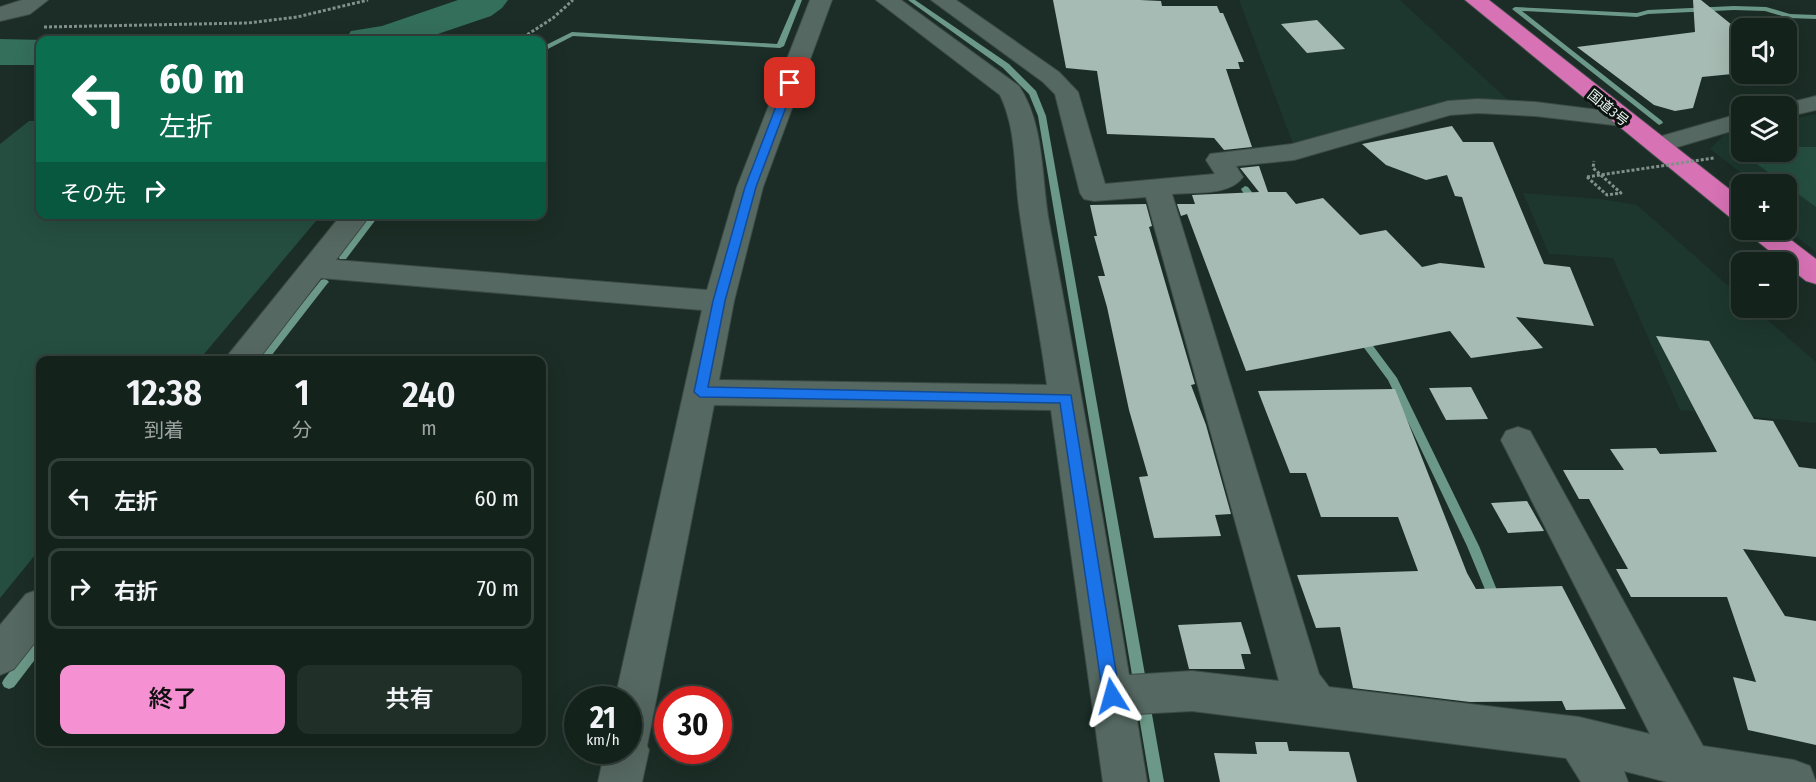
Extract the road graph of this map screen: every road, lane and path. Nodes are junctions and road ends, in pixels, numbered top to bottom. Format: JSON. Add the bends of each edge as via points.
{"nodes":[{"id":1,"x":37,"y":0,"type":"edge"},
{"id":2,"x":368,"y":0,"type":"edge"},
{"id":3,"x":573,"y":0,"type":"edge"},
{"id":4,"x":821,"y":0,"type":"edge"},
{"id":5,"x":887,"y":0,"type":"edge"},
{"id":6,"x":942,"y":0,"type":"edge"},
{"id":7,"x":1476,"y":0,"type":"edge"},
{"id":8,"x":0,"y":14,"type":"edge"},
{"id":9,"x":35,"y":28,"type":"dead end"},
{"id":10,"x":525,"y":36,"type":"edge"},
{"id":11,"x":1816,"y":103,"type":"edge"},
{"id":12,"x":1797,"y":107,"type":"edge"},
{"id":13,"x":1622,"y":119,"type":"junction"},
{"id":14,"x":1731,"y":123,"type":"edge"},
{"id":15,"x":1657,"y":145,"type":"junction"},
{"id":16,"x":1714,"y":158,"type":"dead end"},
{"id":17,"x":1593,"y":161,"type":"dead end"},
{"id":18,"x":1157,"y":188,"type":"junction"},
{"id":19,"x":1731,"y":204,"type":"edge"},
{"id":20,"x":353,"y":219,"type":"edge"},
{"id":21,"x":1774,"y":240,"type":"edge"},
{"id":22,"x":314,"y":268,"type":"junction"},
{"id":23,"x":1816,"y":274,"type":"edge"},
{"id":24,"x":719,"y":301,"type":"junction"},
{"id":25,"x":243,"y":356,"type":"edge"},
{"id":26,"x":700,"y":392,"type":"junction"},
{"id":27,"x":1066,"y":398,"type":"junction"},
{"id":28,"x":1518,"y":440,"type":"dead end"},
{"id":29,"x":36,"y":611,"type":"edge"},
{"id":30,"x":0,"y":656,"type":"edge"},
{"id":31,"x":639,"y":686,"type":"edge"},
{"id":32,"x":1112,"y":696,"type":"junction"},
{"id":33,"x":1318,"y":706,"type":"junction"},
{"id":34,"x":1579,"y":738,"type":"junction"},
{"id":35,"x":624,"y":764,"type":"edge"},
{"id":36,"x":1690,"y":766,"type":"junction"},
{"id":37,"x":620,"y":782,"type":"edge"},
{"id":38,"x":1125,"y":782,"type":"edge"},
{"id":39,"x":1606,"y":782,"type":"edge"},
{"id":40,"x":1794,"y":782,"type":"edge"}],
"edges":[{"from":1,"to":8,"type":"street","via":[[22,9]]},
{"from":2,"to":9,"type":"path","via":[[297,17],[248,23]]},
{"from":3,"to":10,"type":"path"},
{"from":4,"to":24,"type":"street","via":[[750,187]]},
{"from":5,"to":27,"type":"street","via":[[1010,91],[1018,105]]},
{"from":6,"to":18,"type":"street","via":[[1051,77],[1066,92],[1094,193]]},
{"from":7,"to":13,"type":"highway","name":"国道3号"},
{"from":11,"to":12,"type":"street"},
{"from":13,"to":15,"type":"highway","name":"国道3号"},
{"from":13,"to":18,"type":"street","via":[[1535,109],[1448,108],[1294,152],[1219,160],[1230,177],[1221,182]]},
{"from":14,"to":15,"type":"street"},
{"from":15,"to":19,"type":"highway","name":"国道3号"},
{"from":16,"to":17,"type":"path","bridge":true,"via":[[1587,177],[1607,195],[1621,193],[1593,168]]},
{"from":18,"to":33,"type":"street","via":[[1301,684]]},
{"from":20,"to":22,"type":"street"},
{"from":21,"to":23,"type":"highway"},
{"from":22,"to":24,"type":"street"},
{"from":22,"to":25,"type":"street"},
{"from":24,"to":26,"type":"street"},
{"from":26,"to":27,"type":"street"},
{"from":26,"to":31,"type":"street"},
{"from":27,"to":32,"type":"street"},
{"from":28,"to":36,"type":"street"},
{"from":29,"to":30,"type":"street"},
{"from":32,"to":33,"type":"street","via":[[1192,691]]},
{"from":32,"to":38,"type":"street"},
{"from":33,"to":34,"type":"street"},
{"from":34,"to":36,"type":"street"},
{"from":34,"to":39,"type":"street"},
{"from":35,"to":37,"type":"street"},
{"from":36,"to":40,"type":"street"}]}
